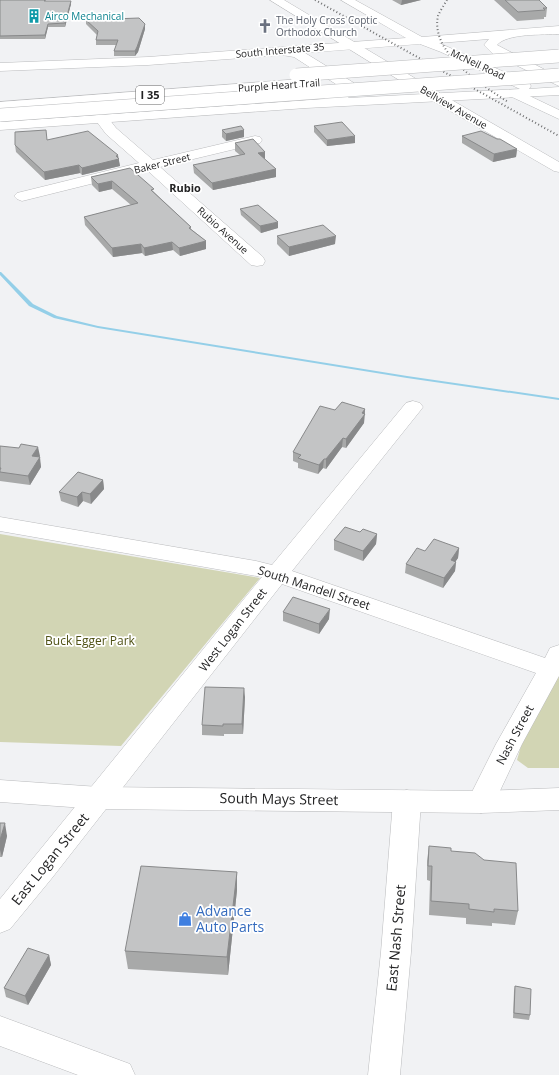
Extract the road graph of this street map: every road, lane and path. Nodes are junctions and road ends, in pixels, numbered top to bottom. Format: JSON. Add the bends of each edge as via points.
{"nodes":[{"id":1,"x":276,"y":0,"type":"edge"},
{"id":2,"x":347,"y":0,"type":"edge"},
{"id":3,"x":559,"y":30,"type":"edge"},
{"id":4,"x":517,"y":32,"type":"junction"},
{"id":5,"x":417,"y":39,"type":"junction"},
{"id":6,"x":350,"y":45,"type":"junction"},
{"id":7,"x":277,"y":51,"type":"junction"},
{"id":8,"x":559,"y":56,"type":"edge"},
{"id":9,"x":559,"y":66,"type":"edge"},
{"id":10,"x":0,"y":67,"type":"edge"},
{"id":11,"x":559,"y":74,"type":"edge"},
{"id":12,"x":298,"y":79,"type":"junction"},
{"id":13,"x":559,"y":82,"type":"edge"},
{"id":14,"x":559,"y":91,"type":"edge"},
{"id":15,"x":538,"y":92,"type":"junction"},
{"id":16,"x":0,"y":94,"type":"edge"},
{"id":17,"x":517,"y":94,"type":"junction"},
{"id":18,"x":438,"y":98,"type":"junction"},
{"id":19,"x":306,"y":104,"type":"junction"},
{"id":20,"x":559,"y":104,"type":"edge"},
{"id":21,"x":0,"y":106,"type":"edge"},
{"id":22,"x":0,"y":115,"type":"edge"},
{"id":23,"x":559,"y":115,"type":"edge"},
{"id":24,"x":0,"y":118,"type":"edge"},
{"id":25,"x":101,"y":118,"type":"junction"},
{"id":26,"x":0,"y":126,"type":"edge"},
{"id":27,"x":255,"y":140,"type":"edge"},
{"id":28,"x":150,"y":166,"type":"junction"},
{"id":29,"x":559,"y":168,"type":"edge"},
{"id":30,"x":22,"y":196,"type":"dead end"},
{"id":31,"x":257,"y":261,"type":"dead end"},
{"id":32,"x":413,"y":407,"type":"dead end"},
{"id":33,"x":0,"y":524,"type":"edge"},
{"id":34,"x":277,"y":574,"type":"junction"},
{"id":35,"x":555,"y":662,"type":"edge"},
{"id":36,"x":0,"y":791,"type":"edge"},
{"id":37,"x":99,"y":798,"type":"junction"},
{"id":38,"x":559,"y":799,"type":"edge"},
{"id":39,"x":407,"y":801,"type":"junction"},
{"id":40,"x":480,"y":802,"type":"junction"},
{"id":41,"x":0,"y":920,"type":"edge"},
{"id":42,"x":0,"y":1031,"type":"edge"},
{"id":43,"x":119,"y":1075,"type":"edge"},
{"id":44,"x":384,"y":1075,"type":"edge"}],
"edges":[{"from":1,"to":6,"type":"main road","name":"Bellview Avenue"},
{"from":2,"to":5,"type":"main road","name":"McNeil Road"},
{"from":3,"to":4,"type":"main road","name":"South Interstate 35"},
{"from":4,"to":5,"type":"main road","name":"South Interstate 35"},
{"from":4,"to":13,"type":"main road","via":[[496,38],[490,45]]},
{"from":5,"to":6,"type":"main road","name":"South Interstate 35"},
{"from":5,"to":15,"type":"main road","name":"McNeil Road","via":[[445,48]]},
{"from":5,"to":17,"type":"main road","name":"McNeil Road","via":[[430,51]]},
{"from":6,"to":7,"type":"main road","name":"South Interstate 35"},
{"from":6,"to":18,"type":"main road","name":"Bellview Avenue"},
{"from":7,"to":10,"type":"main road","name":"South Interstate 35","via":[[148,61]]},
{"from":7,"to":19,"type":"main road","via":[[298,54],[348,86],[346,94]]},
{"from":8,"to":12,"type":"main road","name":"Purple Heart Trail","number":"I 35","bridge":true},
{"from":9,"to":12,"type":"main road","name":"Purple Heart Trail","number":"I 35"},
{"from":11,"to":22,"type":"main road","bridge":true},
{"from":12,"to":16,"type":"main road","name":"Purple Heart Trail","number":"I 35"},
{"from":12,"to":21,"type":"main road","name":"Purple Heart Trail","number":"I 35"},
{"from":13,"to":24,"type":"main road"},
{"from":14,"to":15,"type":"main road"},
{"from":15,"to":17,"type":"main road"},
{"from":15,"to":20,"type":"main road","name":"McNeil Road"},
{"from":17,"to":18,"type":"main road"},
{"from":17,"to":23,"type":"main road","name":"McNeil Road"},
{"from":18,"to":19,"type":"main road"},
{"from":18,"to":29,"type":"main road","name":"Bellview Avenue"},
{"from":19,"to":25,"type":"main road"},
{"from":25,"to":26,"type":"main road"},
{"from":25,"to":28,"type":"main road","name":"Rubio Avenue"},
{"from":27,"to":28,"type":"main road","name":"Baker Street"},
{"from":28,"to":30,"type":"main road","name":"Baker Street"},
{"from":28,"to":31,"type":"main road","name":"Rubio Avenue"},
{"from":32,"to":34,"type":"main road","name":"West Logan Street"},
{"from":33,"to":34,"type":"main road","name":"South Mandell Street","via":[[256,568]]},
{"from":34,"to":35,"type":"main road","name":"South Mandell Street"},
{"from":34,"to":37,"type":"main road","name":"West Logan Street"},
{"from":35,"to":40,"type":"main road","name":"Nash Street"},
{"from":36,"to":37,"type":"main road","name":"South Mays Street"},
{"from":37,"to":39,"type":"main road","name":"South Mays Street"},
{"from":37,"to":41,"type":"main road","name":"East Logan Street"},
{"from":38,"to":40,"type":"main road","name":"South Mays Street"},
{"from":39,"to":40,"type":"main road","name":"South Mays Street"},
{"from":39,"to":44,"type":"main road","name":"East Nash Street"},
{"from":42,"to":43,"type":"main road"}]}
